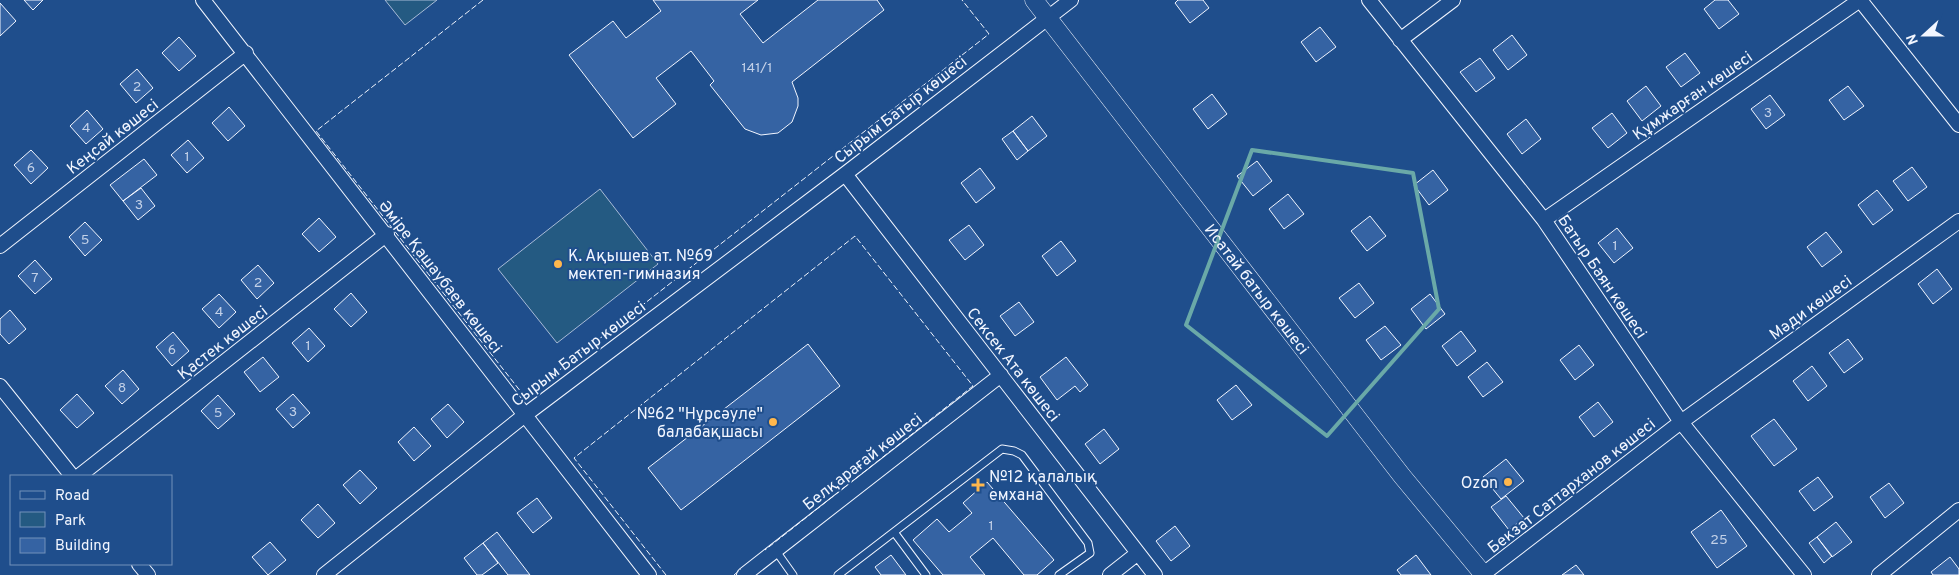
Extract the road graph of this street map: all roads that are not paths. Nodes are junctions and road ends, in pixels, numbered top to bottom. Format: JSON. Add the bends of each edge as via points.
{"nodes":[{"id":1,"x":203,"y":0,"type":"edge"},
{"id":2,"x":1034,"y":0,"type":"edge"},
{"id":3,"x":1071,"y":0,"type":"edge"},
{"id":4,"x":1369,"y":0,"type":"edge"},
{"id":5,"x":1453,"y":0,"type":"edge"},
{"id":6,"x":1860,"y":0,"type":"edge"},
{"id":7,"x":1049,"y":16,"type":"junction"},
{"id":8,"x":1400,"y":40,"type":"junction"},
{"id":9,"x":246,"y":53,"type":"junction"},
{"id":10,"x":1959,"y":125,"type":"edge"},
{"id":11,"x":845,"y":174,"type":"junction"},
{"id":12,"x":1544,"y":220,"type":"junction"},
{"id":13,"x":1959,"y":221,"type":"edge"},
{"id":14,"x":387,"y":234,"type":"junction"},
{"id":15,"x":0,"y":246,"type":"edge"},
{"id":16,"x":1001,"y":375,"type":"junction"},
{"id":17,"x":0,"y":386,"type":"edge"},
{"id":18,"x":525,"y":415,"type":"junction"},
{"id":19,"x":1681,"y":422,"type":"junction"},
{"id":20,"x":71,"y":475,"type":"edge"},
{"id":21,"x":80,"y":475,"type":"edge"},
{"id":22,"x":1959,"y":510,"type":"edge"},
{"id":23,"x":894,"y":532,"type":"junction"},
{"id":24,"x":776,"y":551,"type":"junction"},
{"id":25,"x":1138,"y":553,"type":"junction"},
{"id":26,"x":140,"y":565,"type":"edge"},
{"id":27,"x":148,"y":575,"type":"edge"},
{"id":28,"x":324,"y":575,"type":"edge"},
{"id":29,"x":649,"y":575,"type":"edge"},
{"id":30,"x":744,"y":575,"type":"edge"},
{"id":31,"x":793,"y":575,"type":"edge"},
{"id":32,"x":838,"y":575,"type":"edge"},
{"id":33,"x":926,"y":575,"type":"edge"},
{"id":34,"x":1060,"y":575,"type":"edge"},
{"id":35,"x":1110,"y":575,"type":"edge"},
{"id":36,"x":1155,"y":575,"type":"edge"},
{"id":37,"x":1483,"y":575,"type":"edge"},
{"id":38,"x":1804,"y":575,"type":"edge"},
{"id":39,"x":1879,"y":575,"type":"edge"}],
"edges":[{"from":1,"to":9,"type":"street","name":"Әміре Қашаубаев көшесі"},
{"from":2,"to":7,"type":"street","name":"Исатай батыр көшесі"},
{"from":3,"to":7,"type":"street","name":"Сырым Батыр көшесі"},
{"from":4,"to":8,"type":"street","name":"Батыр Баян көшесі"},
{"from":5,"to":8,"type":"street"},
{"from":6,"to":10,"type":"street"},
{"from":6,"to":12,"type":"street","name":"Құмжарған көшесі"},
{"from":7,"to":11,"type":"street","name":"Сырым Батыр көшесі"},
{"from":7,"to":37,"type":"street","name":"Исатай батыр көшесі","via":[[1402,476]]},
{"from":8,"to":12,"type":"street","name":"Батыр Баян көшесі"},
{"from":9,"to":14,"type":"street","name":"Әміре Қашаубаев көшесі"},
{"from":9,"to":15,"type":"street","name":"Кеңсай көшесі"},
{"from":11,"to":16,"type":"street","name":"Сексек Ата көшесі"},
{"from":11,"to":18,"type":"street","name":"Сырым Батыр көшесі"},
{"from":12,"to":19,"type":"street","name":"Батыр Баян көшесі"},
{"from":13,"to":19,"type":"street","name":"Мәди көшесі"},
{"from":14,"to":18,"type":"street","name":"Әміре Қашаубаев көшесі"},
{"from":14,"to":21,"type":"street","name":"Қастек көшесі"},
{"from":16,"to":24,"type":"street","name":"Белқарағай көшесі"},
{"from":16,"to":25,"type":"street","name":"Сексек Ата көшесі"},
{"from":17,"to":20,"type":"street"},
{"from":18,"to":28,"type":"street","name":"Сырым Батыр көшесі"},
{"from":18,"to":29,"type":"street","name":"Әміре Қашаубаев көшесі"},
{"from":19,"to":37,"type":"street","name":"Бекзат Саттарханов көшесі"},
{"from":19,"to":38,"type":"street","name":"Батыр Баян көшесі"},
{"from":22,"to":39,"type":"street"},
{"from":23,"to":32,"type":"lane"},
{"from":23,"to":33,"type":"lane"},
{"from":23,"to":34,"type":"lane","via":[[1002,449],[1014,451],[1022,455],[1088,543],[1090,553]]},
{"from":24,"to":30,"type":"street","name":"Белқарағай көшесі"},
{"from":24,"to":31,"type":"lane"},
{"from":25,"to":35,"type":"street"},
{"from":25,"to":36,"type":"street","name":"Сексек Ата көшесі"},
{"from":26,"to":27,"type":"street"}]}
